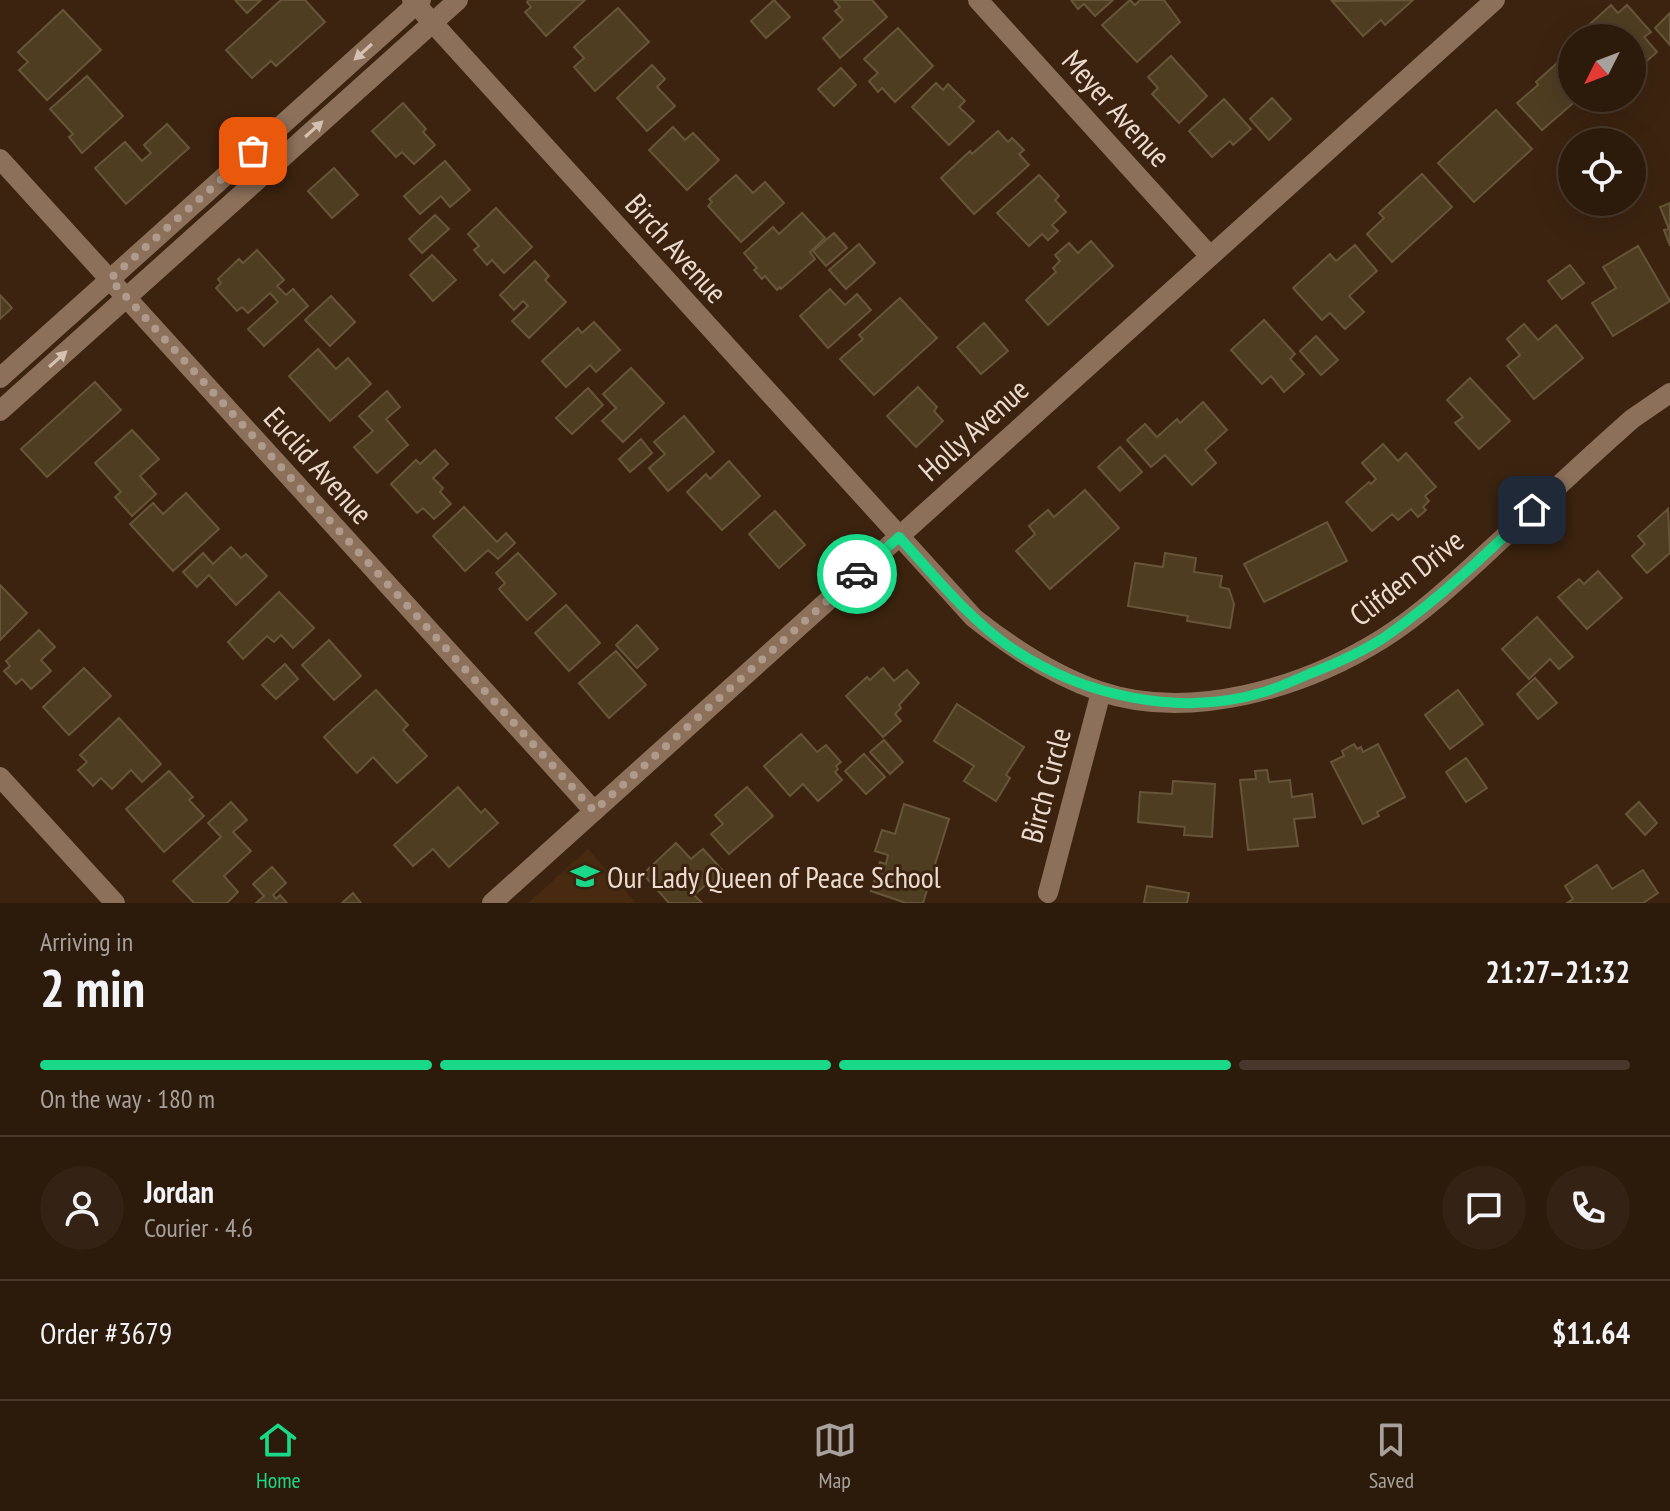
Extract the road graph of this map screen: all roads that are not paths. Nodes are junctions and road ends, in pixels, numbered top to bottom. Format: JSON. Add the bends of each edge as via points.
{"nodes":[{"id":1,"x":458,"y":0,"type":"edge"},
{"id":2,"x":978,"y":0,"type":"edge"},
{"id":3,"x":1495,"y":0,"type":"edge"},
{"id":4,"x":416,"y":1,"type":"edge"},
{"id":5,"x":433,"y":23,"type":"junction"},
{"id":6,"x":0,"y":159,"type":"edge"},
{"id":7,"x":1210,"y":256,"type":"junction"},
{"id":8,"x":110,"y":279,"type":"junction"},
{"id":9,"x":126,"y":298,"type":"junction"},
{"id":10,"x":0,"y":378,"type":"edge"},
{"id":11,"x":1670,"y":393,"type":"edge"},
{"id":12,"x":0,"y":411,"type":"edge"},
{"id":13,"x":899,"y":537,"type":"junction"},
{"id":14,"x":1101,"y":692,"type":"junction"},
{"id":15,"x":0,"y":777,"type":"edge"},
{"id":16,"x":594,"y":811,"type":"junction"},
{"id":17,"x":1048,"y":893,"type":"dead end"},
{"id":18,"x":115,"y":903,"type":"edge"},
{"id":19,"x":492,"y":903,"type":"edge"}],
"edges":[{"from":1,"to":5,"type":"street"},
{"from":2,"to":7,"type":"street","name":"Meyer Avenue"},
{"from":3,"to":7,"type":"street","name":"Holly Avenue"},
{"from":4,"to":5,"type":"street","name":"Birch Avenue"},
{"from":4,"to":8,"type":"street","one_way":true},
{"from":9,"to":5,"type":"street","one_way":true},
{"from":5,"to":13,"type":"street","name":"Birch Avenue"},
{"from":6,"to":8,"type":"street","name":"Euclid Avenue"},
{"from":7,"to":13,"type":"street","name":"Holly Avenue"},
{"from":8,"to":9,"type":"street","name":"Euclid Avenue"},
{"from":8,"to":10,"type":"street"},
{"from":12,"to":9,"type":"street","one_way":true},
{"from":9,"to":16,"type":"street","name":"Euclid Avenue"},
{"from":11,"to":14,"type":"street","name":"Clifden Drive","via":[[1632,419],[1425,608],[1344,659],[1263,693],[1202,702]]},
{"from":13,"to":14,"type":"street","name":"Clifden Drive","via":[[974,618],[1011,647]]},
{"from":13,"to":16,"type":"street","name":"Holly Avenue"},
{"from":14,"to":17,"type":"street","name":"Birch Circle"},
{"from":15,"to":18,"type":"street"},
{"from":16,"to":19,"type":"street","name":"Holly Avenue"}]}
